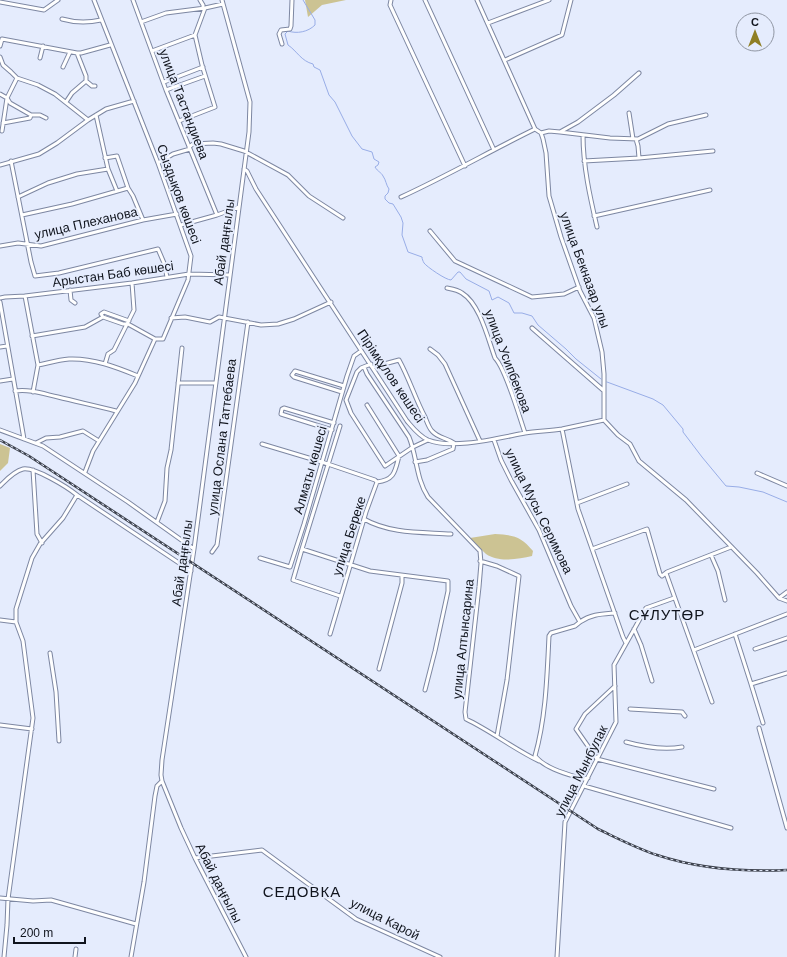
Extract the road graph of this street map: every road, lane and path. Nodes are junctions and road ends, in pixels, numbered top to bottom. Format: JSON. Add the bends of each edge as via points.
{"nodes":[{"id":1,"x":58,"y":0,"type":"edge"},
{"id":2,"x":94,"y":0,"type":"edge"},
{"id":3,"x":133,"y":0,"type":"edge"},
{"id":4,"x":200,"y":0,"type":"edge"},
{"id":5,"x":292,"y":0,"type":"edge"},
{"id":6,"x":390,"y":0,"type":"edge"},
{"id":7,"x":425,"y":0,"type":"edge"},
{"id":8,"x":476,"y":0,"type":"edge"},
{"id":9,"x":549,"y":0,"type":"edge"},
{"id":10,"x":571,"y":0,"type":"edge"},
{"id":11,"x":0,"y":2,"type":"edge"},
{"id":12,"x":222,"y":2,"type":"edge"},
{"id":13,"x":204,"y":8,"type":"junction"},
{"id":14,"x":62,"y":19,"type":"dead end"},
{"id":15,"x":101,"y":20,"type":"junction"},
{"id":16,"x":141,"y":22,"type":"junction"},
{"id":17,"x":488,"y":23,"type":"junction"},
{"id":18,"x":195,"y":35,"type":"junction"},
{"id":19,"x":282,"y":44,"type":"dead end"},
{"id":20,"x":110,"y":45,"type":"junction"},
{"id":21,"x":0,"y":46,"type":"edge"},
{"id":22,"x":43,"y":46,"type":"junction"},
{"id":23,"x":152,"y":51,"type":"junction"},
{"id":24,"x":70,"y":52,"type":"junction"},
{"id":25,"x":77,"y":53,"type":"junction"},
{"id":26,"x":0,"y":57,"type":"edge"},
{"id":27,"x":40,"y":58,"type":"dead end"},
{"id":28,"x":504,"y":60,"type":"junction"},
{"id":29,"x":63,"y":67,"type":"dead end"},
{"id":30,"x":203,"y":67,"type":"junction"},
{"id":31,"x":639,"y":73,"type":"dead end"},
{"id":32,"x":205,"y":76,"type":"junction"},
{"id":33,"x":17,"y":78,"type":"junction"},
{"id":34,"x":86,"y":81,"type":"junction"},
{"id":35,"x":164,"y":82,"type":"junction"},
{"id":36,"x":95,"y":86,"type":"dead end"},
{"id":37,"x":166,"y":90,"type":"junction"},
{"id":38,"x":0,"y":94,"type":"edge"},
{"id":39,"x":7,"y":98,"type":"junction"},
{"id":40,"x":66,"y":102,"type":"junction"},
{"id":41,"x":134,"y":102,"type":"junction"},
{"id":42,"x":629,"y":113,"type":"dead end"},
{"id":43,"x":31,"y":115,"type":"junction"},
{"id":44,"x":96,"y":115,"type":"junction"},
{"id":45,"x":706,"y":115,"type":"dead end"},
{"id":46,"x":46,"y":118,"type":"dead end"},
{"id":47,"x":88,"y":120,"type":"junction"},
{"id":48,"x":179,"y":121,"type":"junction"},
{"id":49,"x":3,"y":123,"type":"junction"},
{"id":50,"x":535,"y":129,"type":"junction"},
{"id":51,"x":2,"y":131,"type":"dead end"},
{"id":52,"x":560,"y":132,"type":"junction"},
{"id":53,"x":541,"y":133,"type":"junction"},
{"id":54,"x":583,"y":135,"type":"junction"},
{"id":55,"x":634,"y":139,"type":"junction"},
{"id":56,"x":190,"y":148,"type":"junction"},
{"id":57,"x":494,"y":150,"type":"junction"},
{"id":58,"x":713,"y":151,"type":"dead end"},
{"id":59,"x":247,"y":153,"type":"junction"},
{"id":60,"x":105,"y":158,"type":"junction"},
{"id":61,"x":639,"y":158,"type":"junction"},
{"id":62,"x":12,"y":161,"type":"junction"},
{"id":63,"x":584,"y":161,"type":"junction"},
{"id":64,"x":158,"y":163,"type":"junction"},
{"id":65,"x":0,"y":165,"type":"edge"},
{"id":66,"x":465,"y":166,"type":"junction"},
{"id":67,"x":108,"y":169,"type":"junction"},
{"id":68,"x":244,"y":169,"type":"junction"},
{"id":69,"x":128,"y":188,"type":"junction"},
{"id":70,"x":710,"y":190,"type":"dead end"},
{"id":71,"x":117,"y":191,"type":"junction"},
{"id":72,"x":18,"y":197,"type":"junction"},
{"id":73,"x":401,"y":197,"type":"dead end"},
{"id":74,"x":239,"y":207,"type":"junction"},
{"id":75,"x":177,"y":214,"type":"junction"},
{"id":76,"x":22,"y":215,"type":"junction"},
{"id":77,"x":217,"y":215,"type":"junction"},
{"id":78,"x":594,"y":216,"type":"junction"},
{"id":79,"x":343,"y":218,"type":"dead end"},
{"id":80,"x":143,"y":220,"type":"junction"},
{"id":81,"x":181,"y":226,"type":"junction"},
{"id":82,"x":597,"y":227,"type":"dead end"},
{"id":83,"x":430,"y":231,"type":"dead end"},
{"id":84,"x":28,"y":245,"type":"junction"},
{"id":85,"x":0,"y":246,"type":"edge"},
{"id":86,"x":189,"y":274,"type":"junction"},
{"id":87,"x":230,"y":275,"type":"junction"},
{"id":88,"x":166,"y":277,"type":"junction"},
{"id":89,"x":132,"y":283,"type":"junction"},
{"id":90,"x":579,"y":287,"type":"junction"},
{"id":91,"x":447,"y":288,"type":"dead end"},
{"id":92,"x":70,"y":290,"type":"junction"},
{"id":93,"x":25,"y":296,"type":"junction"},
{"id":94,"x":0,"y":298,"type":"edge"},
{"id":95,"x":0,"y":302,"type":"edge"},
{"id":96,"x":331,"y":302,"type":"junction"},
{"id":97,"x":75,"y":303,"type":"dead end"},
{"id":98,"x":171,"y":318,"type":"junction"},
{"id":99,"x":224,"y":318,"type":"junction"},
{"id":100,"x":129,"y":322,"type":"junction"},
{"id":101,"x":248,"y":322,"type":"junction"},
{"id":102,"x":532,"y":328,"type":"dead end"},
{"id":103,"x":32,"y":336,"type":"junction"},
{"id":104,"x":155,"y":339,"type":"junction"},
{"id":105,"x":7,"y":346,"type":"junction"},
{"id":106,"x":0,"y":347,"type":"edge"},
{"id":107,"x":182,"y":348,"type":"dead end"},
{"id":108,"x":430,"y":349,"type":"dead end"},
{"id":109,"x":361,"y":351,"type":"junction"},
{"id":110,"x":105,"y":364,"type":"junction"},
{"id":111,"x":370,"y":364,"type":"junction"},
{"id":112,"x":38,"y":365,"type":"junction"},
{"id":113,"x":364,"y":367,"type":"junction"},
{"id":114,"x":373,"y":367,"type":"junction"},
{"id":115,"x":138,"y":376,"type":"junction"},
{"id":116,"x":13,"y":379,"type":"junction"},
{"id":117,"x":0,"y":381,"type":"edge"},
{"id":118,"x":178,"y":383,"type":"junction"},
{"id":119,"x":216,"y":384,"type":"junction"},
{"id":120,"x":344,"y":386,"type":"junction"},
{"id":121,"x":603,"y":390,"type":"junction"},
{"id":122,"x":15,"y":391,"type":"junction"},
{"id":123,"x":34,"y":392,"type":"junction"},
{"id":124,"x":342,"y":392,"type":"junction"},
{"id":125,"x":368,"y":405,"type":"dead end"},
{"id":126,"x":116,"y":411,"type":"junction"},
{"id":127,"x":604,"y":420,"type":"junction"},
{"id":128,"x":334,"y":423,"type":"junction"},
{"id":129,"x":340,"y":426,"type":"dead end"},
{"id":130,"x":562,"y":429,"type":"junction"},
{"id":131,"x":0,"y":430,"type":"edge"},
{"id":132,"x":332,"y":430,"type":"junction"},
{"id":133,"x":525,"y":433,"type":"junction"},
{"id":134,"x":24,"y":439,"type":"junction"},
{"id":135,"x":428,"y":440,"type":"junction"},
{"id":136,"x":494,"y":440,"type":"junction"},
{"id":137,"x":99,"y":441,"type":"junction"},
{"id":138,"x":480,"y":441,"type":"junction"},
{"id":139,"x":36,"y":443,"type":"junction"},
{"id":140,"x":454,"y":443,"type":"junction"},
{"id":141,"x":262,"y":444,"type":"dead end"},
{"id":142,"x":413,"y":447,"type":"junction"},
{"id":143,"x":399,"y":456,"type":"junction"},
{"id":144,"x":322,"y":462,"type":"junction"},
{"id":145,"x":415,"y":462,"type":"junction"},
{"id":146,"x":328,"y":464,"type":"junction"},
{"id":147,"x":33,"y":470,"type":"junction"},
{"id":148,"x":85,"y":472,"type":"junction"},
{"id":149,"x":757,"y":473,"type":"dead end"},
{"id":150,"x":377,"y":482,"type":"junction"},
{"id":151,"x":626,"y":484,"type":"dead end"},
{"id":152,"x":0,"y":486,"type":"edge"},
{"id":153,"x":787,"y":486,"type":"edge"},
{"id":154,"x":77,"y":495,"type":"junction"},
{"id":155,"x":577,"y":503,"type":"junction"},
{"id":156,"x":364,"y":519,"type":"junction"},
{"id":157,"x":157,"y":522,"type":"junction"},
{"id":158,"x":451,"y":534,"type":"dead end"},
{"id":159,"x":42,"y":543,"type":"junction"},
{"id":160,"x":731,"y":546,"type":"junction"},
{"id":161,"x":194,"y":548,"type":"junction"},
{"id":162,"x":302,"y":549,"type":"junction"},
{"id":163,"x":592,"y":549,"type":"junction"},
{"id":164,"x":212,"y":552,"type":"dead end"},
{"id":165,"x":711,"y":555,"type":"junction"},
{"id":166,"x":260,"y":558,"type":"dead end"},
{"id":167,"x":480,"y":560,"type":"junction"},
{"id":168,"x":351,"y":564,"type":"junction"},
{"id":169,"x":191,"y":571,"type":"junction"},
{"id":170,"x":666,"y":573,"type":"junction"},
{"id":171,"x":402,"y":576,"type":"junction"},
{"id":172,"x":787,"y":592,"type":"edge"},
{"id":173,"x":340,"y":596,"type":"junction"},
{"id":174,"x":674,"y":598,"type":"junction"},
{"id":175,"x":779,"y":598,"type":"junction"},
{"id":176,"x":725,"y":600,"type":"dead end"},
{"id":177,"x":787,"y":602,"type":"edge"},
{"id":178,"x":615,"y":613,"type":"junction"},
{"id":179,"x":787,"y":614,"type":"edge"},
{"id":180,"x":0,"y":620,"type":"edge"},
{"id":181,"x":16,"y":622,"type":"junction"},
{"id":182,"x":580,"y":622,"type":"junction"},
{"id":183,"x":634,"y":629,"type":"junction"},
{"id":184,"x":330,"y":634,"type":"dead end"},
{"id":185,"x":735,"y":634,"type":"junction"},
{"id":186,"x":787,"y":638,"type":"edge"},
{"id":187,"x":626,"y":643,"type":"junction"},
{"id":188,"x":755,"y":649,"type":"dead end"},
{"id":189,"x":694,"y":650,"type":"junction"},
{"id":190,"x":50,"y":653,"type":"dead end"},
{"id":191,"x":379,"y":669,"type":"dead end"},
{"id":192,"x":787,"y":672,"type":"edge"},
{"id":193,"x":652,"y":681,"type":"dead end"},
{"id":194,"x":751,"y":684,"type":"junction"},
{"id":195,"x":615,"y":686,"type":"junction"},
{"id":196,"x":425,"y":690,"type":"dead end"},
{"id":197,"x":712,"y":702,"type":"dead end"},
{"id":198,"x":630,"y":709,"type":"dead end"},
{"id":199,"x":685,"y":716,"type":"dead end"},
{"id":200,"x":763,"y":723,"type":"dead end"},
{"id":201,"x":0,"y":725,"type":"edge"},
{"id":202,"x":759,"y":728,"type":"dead end"},
{"id":203,"x":32,"y":729,"type":"junction"},
{"id":204,"x":497,"y":736,"type":"junction"},
{"id":205,"x":59,"y":741,"type":"dead end"},
{"id":206,"x":626,"y":742,"type":"dead end"},
{"id":207,"x":682,"y":747,"type":"dead end"},
{"id":208,"x":597,"y":759,"type":"junction"},
{"id":209,"x":539,"y":761,"type":"junction"},
{"id":210,"x":588,"y":778,"type":"junction"},
{"id":211,"x":162,"y":781,"type":"junction"},
{"id":212,"x":584,"y":786,"type":"junction"},
{"id":213,"x":714,"y":789,"type":"dead end"},
{"id":214,"x":731,"y":828,"type":"dead end"},
{"id":215,"x":787,"y":828,"type":"edge"},
{"id":216,"x":195,"y":858,"type":"junction"},
{"id":217,"x":0,"y":898,"type":"edge"},
{"id":218,"x":8,"y":899,"type":"junction"},
{"id":219,"x":136,"y":924,"type":"junction"},
{"id":220,"x":76,"y":949,"type":"dead end"},
{"id":221,"x":4,"y":957,"type":"edge"},
{"id":222,"x":75,"y":957,"type":"edge"},
{"id":223,"x":131,"y":957,"type":"edge"},
{"id":224,"x":246,"y":957,"type":"edge"},
{"id":225,"x":440,"y":957,"type":"edge"},
{"id":226,"x":557,"y":957,"type":"edge"}],
"edges":[{"from":1,"to":11,"type":"street","via":[[44,10]]},
{"from":2,"to":15,"type":"street","name":"Сыздықов көшесі"},
{"from":3,"to":16,"type":"street","name":"улица Тастандиева"},
{"from":4,"to":13,"type":"street"},
{"from":5,"to":19,"type":"street","via":[[290,29],[280,30],[279,34]]},
{"from":6,"to":66,"type":"street","via":[[390,5]]},
{"from":7,"to":57,"type":"street"},
{"from":8,"to":17,"type":"street"},
{"from":9,"to":17,"type":"street"},
{"from":10,"to":28,"type":"street","via":[[562,36]]},
{"from":12,"to":13,"type":"street"},
{"from":12,"to":59,"type":"street","name":"Абай даңғылы","via":[[250,102]]},
{"from":13,"to":16,"type":"street","via":[[166,13]]},
{"from":13,"to":18,"type":"street"},
{"from":14,"to":15,"type":"street","via":[[85,23]]},
{"from":15,"to":20,"type":"street","name":"Сыздықов көшесі"},
{"from":16,"to":23,"type":"street","name":"улица Тастандиева"},
{"from":17,"to":28,"type":"street"},
{"from":18,"to":23,"type":"street"},
{"from":18,"to":30,"type":"street"},
{"from":20,"to":25,"type":"street"},
{"from":20,"to":41,"type":"street","name":"Сыздықов көшесі"},
{"from":21,"to":22,"type":"street","via":[[2,39]]},
{"from":22,"to":24,"type":"street"},
{"from":22,"to":27,"type":"street"},
{"from":23,"to":35,"type":"street","name":"улица Тастандиева"},
{"from":24,"to":25,"type":"street"},
{"from":24,"to":29,"type":"street"},
{"from":25,"to":34,"type":"street"},
{"from":26,"to":33,"type":"street","via":[[3,65]]},
{"from":28,"to":50,"type":"street"},
{"from":30,"to":32,"type":"street"},
{"from":30,"to":35,"type":"street"},
{"from":31,"to":52,"type":"street","via":[[598,108]]},
{"from":32,"to":37,"type":"street"},
{"from":32,"to":48,"type":"street","via":[[215,107]]},
{"from":33,"to":39,"type":"street"},
{"from":33,"to":40,"type":"street","via":[[38,85]]},
{"from":34,"to":36,"type":"street"},
{"from":34,"to":40,"type":"street"},
{"from":35,"to":37,"type":"street","name":"улица Тастандиева"},
{"from":37,"to":48,"type":"street","name":"улица Тастандиева"},
{"from":38,"to":39,"type":"street"},
{"from":39,"to":43,"type":"street","via":[[10,103]]},
{"from":39,"to":49,"type":"street"},
{"from":40,"to":47,"type":"street"},
{"from":41,"to":44,"type":"street"},
{"from":41,"to":64,"type":"street","name":"Сыздықов көшесі"},
{"from":42,"to":55,"type":"street"},
{"from":43,"to":46,"type":"street"},
{"from":43,"to":49,"type":"street","via":[[25,120]]},
{"from":44,"to":47,"type":"street"},
{"from":44,"to":60,"type":"street"},
{"from":45,"to":55,"type":"street","via":[[668,124]]},
{"from":47,"to":62,"type":"street","via":[[39,154]]},
{"from":48,"to":56,"type":"street","name":"улица Тастандиева"},
{"from":49,"to":51,"type":"street"},
{"from":50,"to":53,"type":"street"},
{"from":50,"to":57,"type":"street"},
{"from":52,"to":53,"type":"street"},
{"from":52,"to":54,"type":"street"},
{"from":53,"to":90,"type":"street","name":"улица Бекназар улы","via":[[546,153],[549,196]]},
{"from":54,"to":55,"type":"street"},
{"from":54,"to":63,"type":"street"},
{"from":55,"to":61,"type":"street","via":[[638,146]]},
{"from":56,"to":59,"type":"street","via":[[193,144],[213,143]]},
{"from":56,"to":64,"type":"street"},
{"from":56,"to":77,"type":"street","name":"улица Тастандиева"},
{"from":57,"to":66,"type":"street"},
{"from":58,"to":61,"type":"street"},
{"from":59,"to":68,"type":"street","name":"Абай даңғылы"},
{"from":59,"to":79,"type":"street","via":[[288,175],[309,196]]},
{"from":60,"to":67,"type":"street"},
{"from":60,"to":69,"type":"street","via":[[117,156]]},
{"from":61,"to":63,"type":"street"},
{"from":62,"to":65,"type":"street"},
{"from":62,"to":72,"type":"street"},
{"from":63,"to":78,"type":"street"},
{"from":64,"to":75,"type":"street","name":"Сыздықов көшесі"},
{"from":66,"to":73,"type":"street"},
{"from":67,"to":71,"type":"street"},
{"from":67,"to":72,"type":"street","via":[[77,174],[48,183]]},
{"from":68,"to":74,"type":"street","name":"Абай даңғылы"},
{"from":68,"to":96,"type":"street","name":"Пірімқұлов көшесі"},
{"from":69,"to":71,"type":"street"},
{"from":69,"to":80,"type":"street"},
{"from":70,"to":78,"type":"street"},
{"from":71,"to":76,"type":"street"},
{"from":72,"to":76,"type":"street"},
{"from":74,"to":77,"type":"street"},
{"from":74,"to":87,"type":"street","name":"Абай даңғылы"},
{"from":75,"to":80,"type":"street","name":"улица Плеханова"},
{"from":75,"to":81,"type":"street","name":"Сыздықов көшесі"},
{"from":76,"to":84,"type":"street"},
{"from":77,"to":81,"type":"street"},
{"from":78,"to":82,"type":"street"},
{"from":80,"to":84,"type":"street","name":"улица Плеханова","via":[[41,246]]},
{"from":81,"to":86,"type":"street","name":"Сыздықов көшесі","via":[[191,256]]},
{"from":83,"to":90,"type":"street","via":[[455,261],[532,297],[564,294]]},
{"from":84,"to":85,"type":"street","name":"улица Плеханова","via":[[18,243]]},
{"from":84,"to":88,"type":"street","via":[[35,276],[58,273],[158,249]]},
{"from":86,"to":87,"type":"street","name":"Арыстан Баб көшесі"},
{"from":86,"to":88,"type":"street","name":"Арыстан Баб көшесі"},
{"from":86,"to":98,"type":"street","name":"Сыздықов көшесі"},
{"from":87,"to":99,"type":"street","name":"Абай даңғылы"},
{"from":88,"to":89,"type":"street","name":"Арыстан Баб көшесі"},
{"from":89,"to":92,"type":"street","name":"Арыстан Баб көшесі"},
{"from":89,"to":100,"type":"street","via":[[134,310]]},
{"from":90,"to":121,"type":"street","name":"улица Бекназар улы","via":[[594,318],[602,352]]},
{"from":91,"to":133,"type":"street","name":"улица Усипбекова","via":[[461,292],[472,301],[477,310],[495,358],[506,378]]},
{"from":92,"to":93,"type":"street","name":"Арыстан Баб көшесі"},
{"from":92,"to":97,"type":"street","via":[[71,300]]},
{"from":93,"to":94,"type":"street","name":"Арыстан Баб көшесі"},
{"from":93,"to":103,"type":"street"},
{"from":95,"to":105,"type":"street"},
{"from":96,"to":101,"type":"street","via":[[294,320],[278,324],[261,325]]},
{"from":96,"to":109,"type":"street","name":"Пірімқұлов көшесі"},
{"from":98,"to":99,"type":"street","via":[[186,317],[210,322],[219,317]]},
{"from":98,"to":104,"type":"street","name":"Сыздықов көшесі","via":[[163,339]]},
{"from":99,"to":101,"type":"street"},
{"from":99,"to":119,"type":"street","name":"Абай даңғылы"},
{"from":100,"to":103,"type":"street","via":[[104,312],[101,314],[103,317],[85,327]]},
{"from":100,"to":104,"type":"street"},
{"from":100,"to":110,"type":"street","via":[[114,350],[108,354]]},
{"from":101,"to":164,"type":"street","name":"улица Ослана Таттебаева","via":[[217,545]]},
{"from":102,"to":121,"type":"street"},
{"from":103,"to":112,"type":"street"},
{"from":104,"to":115,"type":"street","name":"Сыздықов көшесі"},
{"from":105,"to":106,"type":"street"},
{"from":105,"to":116,"type":"street"},
{"from":107,"to":118,"type":"street"},
{"from":108,"to":138,"type":"street","via":[[445,364]]},
{"from":109,"to":111,"type":"street","name":"Пірімқұлов көшесі"},
{"from":109,"to":120,"type":"street","name":"Алматы көшесі","via":[[354,356]]},
{"from":110,"to":112,"type":"street","via":[[71,359]]},
{"from":110,"to":115,"type":"street"},
{"from":111,"to":113,"type":"street"},
{"from":111,"to":114,"type":"street","name":"Пірімқұлов көшесі"},
{"from":112,"to":123,"type":"street"},
{"from":113,"to":142,"type":"street"},
{"from":113,"to":143,"type":"street","via":[[357,372],[346,400],[351,413],[385,466]]},
{"from":114,"to":135,"type":"street","name":"Пірімқұлов көшесі","via":[[407,421],[417,433]]},
{"from":114,"to":140,"type":"street","via":[[399,360],[432,431]]},
{"from":115,"to":126,"type":"street","name":"Сыздықов көшесі","via":[[120,409]]},
{"from":116,"to":117,"type":"street"},
{"from":116,"to":122,"type":"street"},
{"from":118,"to":119,"type":"street"},
{"from":118,"to":157,"type":"street","via":[[165,501]]},
{"from":119,"to":161,"type":"street","name":"Абай даңғылы"},
{"from":120,"to":124,"type":"street","name":"Алматы көшесі"},
{"from":120,"to":124,"type":"street","via":[[295,371],[292,375]]},
{"from":121,"to":127,"type":"street","name":"улица Бекназар улы"},
{"from":122,"to":123,"type":"street"},
{"from":122,"to":134,"type":"street"},
{"from":123,"to":126,"type":"street"},
{"from":124,"to":128,"type":"street","name":"Алматы көшесі"},
{"from":125,"to":143,"type":"street"},
{"from":126,"to":137,"type":"street","name":"Сыздықов көшесі"},
{"from":127,"to":130,"type":"street","name":"Пірімқұлов көшесі"},
{"from":127,"to":160,"type":"street","via":[[630,444],[640,461],[686,500]]},
{"from":128,"to":132,"type":"street","name":"Алматы көшесі"},
{"from":128,"to":132,"type":"street","via":[[282,409],[281,414]]},
{"from":129,"to":146,"type":"street"},
{"from":130,"to":133,"type":"street","name":"Пірімқұлов көшесі"},
{"from":130,"to":155,"type":"street"},
{"from":131,"to":134,"type":"street"},
{"from":132,"to":144,"type":"street","name":"Алматы көшесі"},
{"from":133,"to":136,"type":"street","name":"Пірімқұлов көшесі"},
{"from":134,"to":139,"type":"street"},
{"from":135,"to":140,"type":"street","name":"Пірімқұлов көшесі"},
{"from":135,"to":142,"type":"street"},
{"from":136,"to":138,"type":"street","name":"Пірімқұлов көшесі"},
{"from":136,"to":182,"type":"street","name":"улица Мусы Серимова","via":[[501,460],[539,530]]},
{"from":137,"to":139,"type":"street","via":[[82,431],[46,438]]},
{"from":137,"to":148,"type":"street","name":"Сыздықов көшесі"},
{"from":138,"to":140,"type":"street","name":"Пірімқұлов көшесі"},
{"from":139,"to":148,"type":"street"},
{"from":140,"to":145,"type":"street","via":[[453,449]]},
{"from":141,"to":144,"type":"street"},
{"from":142,"to":143,"type":"street"},
{"from":142,"to":145,"type":"street"},
{"from":143,"to":150,"type":"street","via":[[392,476],[386,481]]},
{"from":144,"to":146,"type":"street"},
{"from":144,"to":166,"type":"street","name":"Алматы көшесі","via":[[290,567]]},
{"from":145,"to":167,"type":"street","via":[[422,488],[480,551]]},
{"from":146,"to":150,"type":"street"},
{"from":146,"to":162,"type":"street"},
{"from":147,"to":152,"type":"street","via":[[21,470]]},
{"from":147,"to":154,"type":"street"},
{"from":147,"to":159,"type":"street","via":[[38,534]]},
{"from":148,"to":157,"type":"street"},
{"from":149,"to":153,"type":"street"},
{"from":150,"to":156,"type":"street","name":"улица Береке"},
{"from":151,"to":155,"type":"street"},
{"from":154,"to":159,"type":"street","via":[[64,518]]},
{"from":154,"to":169,"type":"street"},
{"from":155,"to":163,"type":"street"},
{"from":156,"to":158,"type":"street","via":[[372,524],[403,531]]},
{"from":156,"to":168,"type":"street","name":"улица Береке"},
{"from":157,"to":161,"type":"street"},
{"from":159,"to":181,"type":"street","via":[[32,558],[16,609]]},
{"from":160,"to":165,"type":"street"},
{"from":160,"to":175,"type":"street"},
{"from":161,"to":169,"type":"street","name":"Абай даңғылы"},
{"from":162,"to":168,"type":"street"},
{"from":162,"to":173,"type":"street","via":[[294,580]]},
{"from":163,"to":170,"type":"street","via":[[647,529],[661,576]]},
{"from":163,"to":178,"type":"street"},
{"from":165,"to":170,"type":"street"},
{"from":165,"to":176,"type":"street"},
{"from":167,"to":204,"type":"street","name":"улица Алтынсарина","via":[[465,712],[466,719]]},
{"from":167,"to":204,"type":"street","via":[[519,576],[520,580]]},
{"from":168,"to":171,"type":"street"},
{"from":168,"to":173,"type":"street","name":"улица Береке"},
{"from":169,"to":211,"type":"street","name":"Абай даңғылы","via":[[162,760]]},
{"from":170,"to":174,"type":"street"},
{"from":171,"to":191,"type":"street"},
{"from":171,"to":196,"type":"street","via":[[448,581],[448,591]]},
{"from":172,"to":175,"type":"street"},
{"from":173,"to":184,"type":"street","name":"улица Береке"},
{"from":174,"to":183,"type":"street","name":"улица Мынбулак","via":[[646,608]]},
{"from":174,"to":189,"type":"street"},
{"from":175,"to":177,"type":"street"},
{"from":178,"to":182,"type":"street","via":[[599,614]]},
{"from":178,"to":187,"type":"street"},
{"from":179,"to":185,"type":"street"},
{"from":180,"to":181,"type":"street"},
{"from":181,"to":203,"type":"street","via":[[23,641],[33,718]]},
{"from":182,"to":209,"type":"street","via":[[549,636],[546,694],[535,756]]},
{"from":183,"to":187,"type":"street","name":"улица Мынбулак"},
{"from":183,"to":193,"type":"street"},
{"from":185,"to":189,"type":"street"},
{"from":185,"to":194,"type":"street"},
{"from":186,"to":188,"type":"street"},
{"from":187,"to":195,"type":"street","name":"улица Мынбулак","via":[[614,665]]},
{"from":189,"to":197,"type":"street"},
{"from":190,"to":205,"type":"street","via":[[56,692]]},
{"from":192,"to":194,"type":"street"},
{"from":194,"to":200,"type":"street"},
{"from":195,"to":208,"type":"street","name":"улица Мынбулак","via":[[616,722]]},
{"from":195,"to":208,"type":"street","via":[[585,714],[576,729]]},
{"from":198,"to":199,"type":"street","via":[[682,712]]},
{"from":201,"to":203,"type":"street"},
{"from":202,"to":215,"type":"street"},
{"from":203,"to":218,"type":"street"},
{"from":204,"to":209,"type":"street"},
{"from":206,"to":207,"type":"street"},
{"from":208,"to":210,"type":"street","name":"улица Мынбулак"},
{"from":208,"to":213,"type":"street"},
{"from":209,"to":210,"type":"street","via":[[553,769]]},
{"from":210,"to":212,"type":"street","name":"улица Мынбулак"},
{"from":211,"to":216,"type":"street","name":"Абай даңғылы"},
{"from":211,"to":219,"type":"street","via":[[157,786],[154,796],[144,882]]},
{"from":212,"to":214,"type":"street"},
{"from":212,"to":226,"type":"street","name":"улица Мынбулак","via":[[565,822]]},
{"from":216,"to":224,"type":"street","name":"Абай даңғылы"},
{"from":216,"to":225,"type":"street","name":"улица Карой","via":[[262,850],[356,919]]},
{"from":217,"to":218,"type":"street"},
{"from":218,"to":219,"type":"street","via":[[51,900]]},
{"from":218,"to":221,"type":"street"},
{"from":219,"to":223,"type":"street"},
{"from":220,"to":222,"type":"street"}]}
